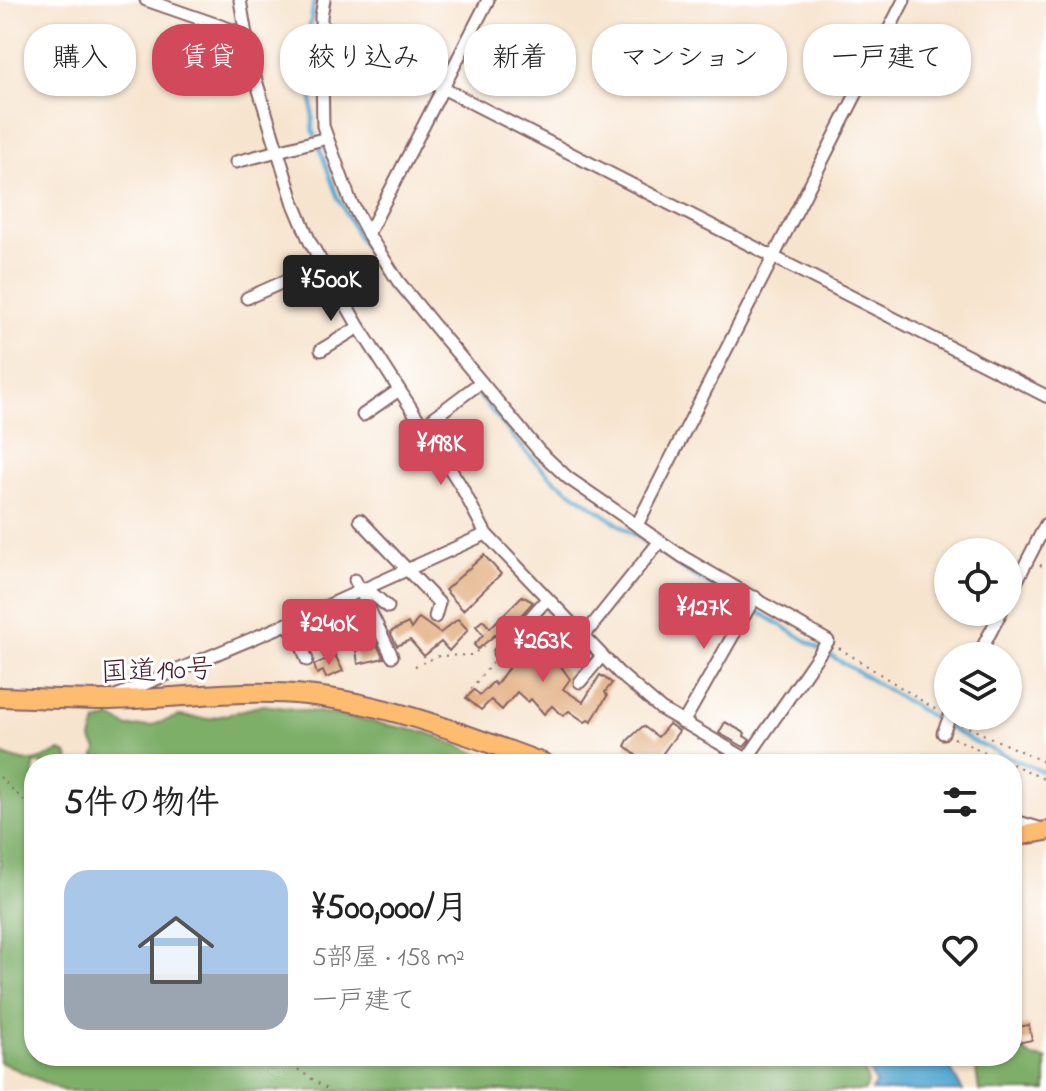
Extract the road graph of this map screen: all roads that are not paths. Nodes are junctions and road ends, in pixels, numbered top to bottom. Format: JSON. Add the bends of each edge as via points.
{"nodes":[{"id":1,"x":146,"y":0,"type":"edge"},
{"id":2,"x":240,"y":0,"type":"edge"},
{"id":3,"x":324,"y":0,"type":"edge"},
{"id":4,"x":488,"y":0,"type":"edge"},
{"id":5,"x":904,"y":0,"type":"edge"},
{"id":6,"x":215,"y":24,"type":"edge"},
{"id":7,"x":243,"y":24,"type":"edge"},
{"id":8,"x":321,"y":24,"type":"edge"},
{"id":9,"x":448,"y":78,"type":"edge"},
{"id":10,"x":448,"y":91,"type":"edge"},
{"id":11,"x":261,"y":96,"type":"edge"},
{"id":12,"x":322,"y":96,"type":"edge"},
{"id":13,"x":439,"y":96,"type":"edge"},
{"id":14,"x":327,"y":138,"type":"junction"},
{"id":15,"x":279,"y":152,"type":"junction"},
{"id":16,"x":236,"y":162,"type":"dead end"},
{"id":17,"x":368,"y":234,"type":"junction"},
{"id":18,"x":773,"y":256,"type":"junction"},
{"id":19,"x":322,"y":265,"type":"junction"},
{"id":20,"x":247,"y":298,"type":"dead end"},
{"id":21,"x":359,"y":327,"type":"junction"},
{"id":22,"x":321,"y":350,"type":"dead end"},
{"id":23,"x":481,"y":382,"type":"junction"},
{"id":24,"x":399,"y":390,"type":"junction"},
{"id":25,"x":1046,"y":396,"type":"edge"},
{"id":26,"x":363,"y":415,"type":"dead end"},
{"id":27,"x":424,"y":425,"type":"junction"},
{"id":28,"x":360,"y":520,"type":"dead end"},
{"id":29,"x":1046,"y":524,"type":"edge"},
{"id":30,"x":637,"y":525,"type":"junction"},
{"id":31,"x":486,"y":534,"type":"junction"},
{"id":32,"x":660,"y":541,"type":"junction"},
{"id":33,"x":406,"y":569,"type":"junction"},
{"id":34,"x":1022,"y":571,"type":"edge"},
{"id":35,"x":361,"y":587,"type":"junction"},
{"id":36,"x":755,"y":597,"type":"junction"},
{"id":37,"x":547,"y":599,"type":"junction"},
{"id":38,"x":388,"y":607,"type":"dead end"},
{"id":39,"x":435,"y":617,"type":"dead end"},
{"id":40,"x":287,"y":624,"type":"junction"},
{"id":41,"x":583,"y":637,"type":"junction"},
{"id":42,"x":499,"y":653,"type":"road end"},
{"id":43,"x":392,"y":656,"type":"dead end"},
{"id":44,"x":601,"y":657,"type":"junction"},
{"id":45,"x":307,"y":660,"type":"dead end"},
{"id":46,"x":580,"y":682,"type":"dead end"},
{"id":47,"x":0,"y":697,"type":"edge"},
{"id":48,"x":108,"y":700,"type":"junction"},
{"id":49,"x":683,"y":723,"type":"junction"},
{"id":50,"x":944,"y":730,"type":"edge"},
{"id":51,"x":943,"y":733,"type":"road end"},
{"id":52,"x":519,"y":754,"type":"edge"},
{"id":53,"x":737,"y":754,"type":"edge"},
{"id":54,"x":756,"y":754,"type":"edge"},
{"id":55,"x":1022,"y":823,"type":"edge"},
{"id":56,"x":1046,"y":831,"type":"edge"},
{"id":57,"x":1022,"y":835,"type":"edge"}],
"edges":[{"from":1,"to":6,"type":"street"},
{"from":2,"to":7,"type":"street"},
{"from":3,"to":8,"type":"street"},
{"from":4,"to":9,"type":"street"},
{"from":5,"to":18,"type":"street"},
{"from":10,"to":18,"type":"street"},
{"from":11,"to":15,"type":"street"},
{"from":12,"to":14,"type":"street"},
{"from":13,"to":17,"type":"street"},
{"from":14,"to":15,"type":"street"},
{"from":14,"to":17,"type":"street"},
{"from":15,"to":16,"type":"street"},
{"from":15,"to":19,"type":"street","via":[[294,204]]},
{"from":17,"to":23,"type":"street","via":[[398,281]]},
{"from":18,"to":25,"type":"street"},
{"from":18,"to":30,"type":"street"},
{"from":19,"to":20,"type":"street"},
{"from":19,"to":21,"type":"street"},
{"from":21,"to":22,"type":"street"},
{"from":21,"to":24,"type":"street"},
{"from":23,"to":27,"type":"street"},
{"from":23,"to":30,"type":"street","via":[[568,478]]},
{"from":24,"to":26,"type":"street"},
{"from":24,"to":27,"type":"street"},
{"from":27,"to":31,"type":"street"},
{"from":28,"to":33,"type":"street"},
{"from":29,"to":34,"type":"street"},
{"from":30,"to":32,"type":"street"},
{"from":31,"to":33,"type":"street"},
{"from":31,"to":37,"type":"street"},
{"from":32,"to":36,"type":"street"},
{"from":32,"to":41,"type":"street"},
{"from":33,"to":35,"type":"street"},
{"from":33,"to":39,"type":"street","via":[[439,603]]},
{"from":35,"to":38,"type":"street"},
{"from":35,"to":40,"type":"street"},
{"from":35,"to":43,"type":"street"},
{"from":36,"to":49,"type":"street"},
{"from":36,"to":54,"type":"street","via":[[828,641]]},
{"from":37,"to":41,"type":"street"},
{"from":37,"to":42,"type":"street"},
{"from":40,"to":45,"type":"street"},
{"from":40,"to":48,"type":"street"},
{"from":41,"to":44,"type":"street"},
{"from":44,"to":46,"type":"street"},
{"from":44,"to":49,"type":"street"},
{"from":47,"to":48,"type":"highway","name":"国道190号"},
{"from":48,"to":52,"type":"highway","name":"国道190号","via":[[304,695],[421,718]]},
{"from":49,"to":53,"type":"street"},
{"from":50,"to":51,"type":"street"},
{"from":55,"to":56,"type":"street"},
{"from":56,"to":57,"type":"highway"}]}
